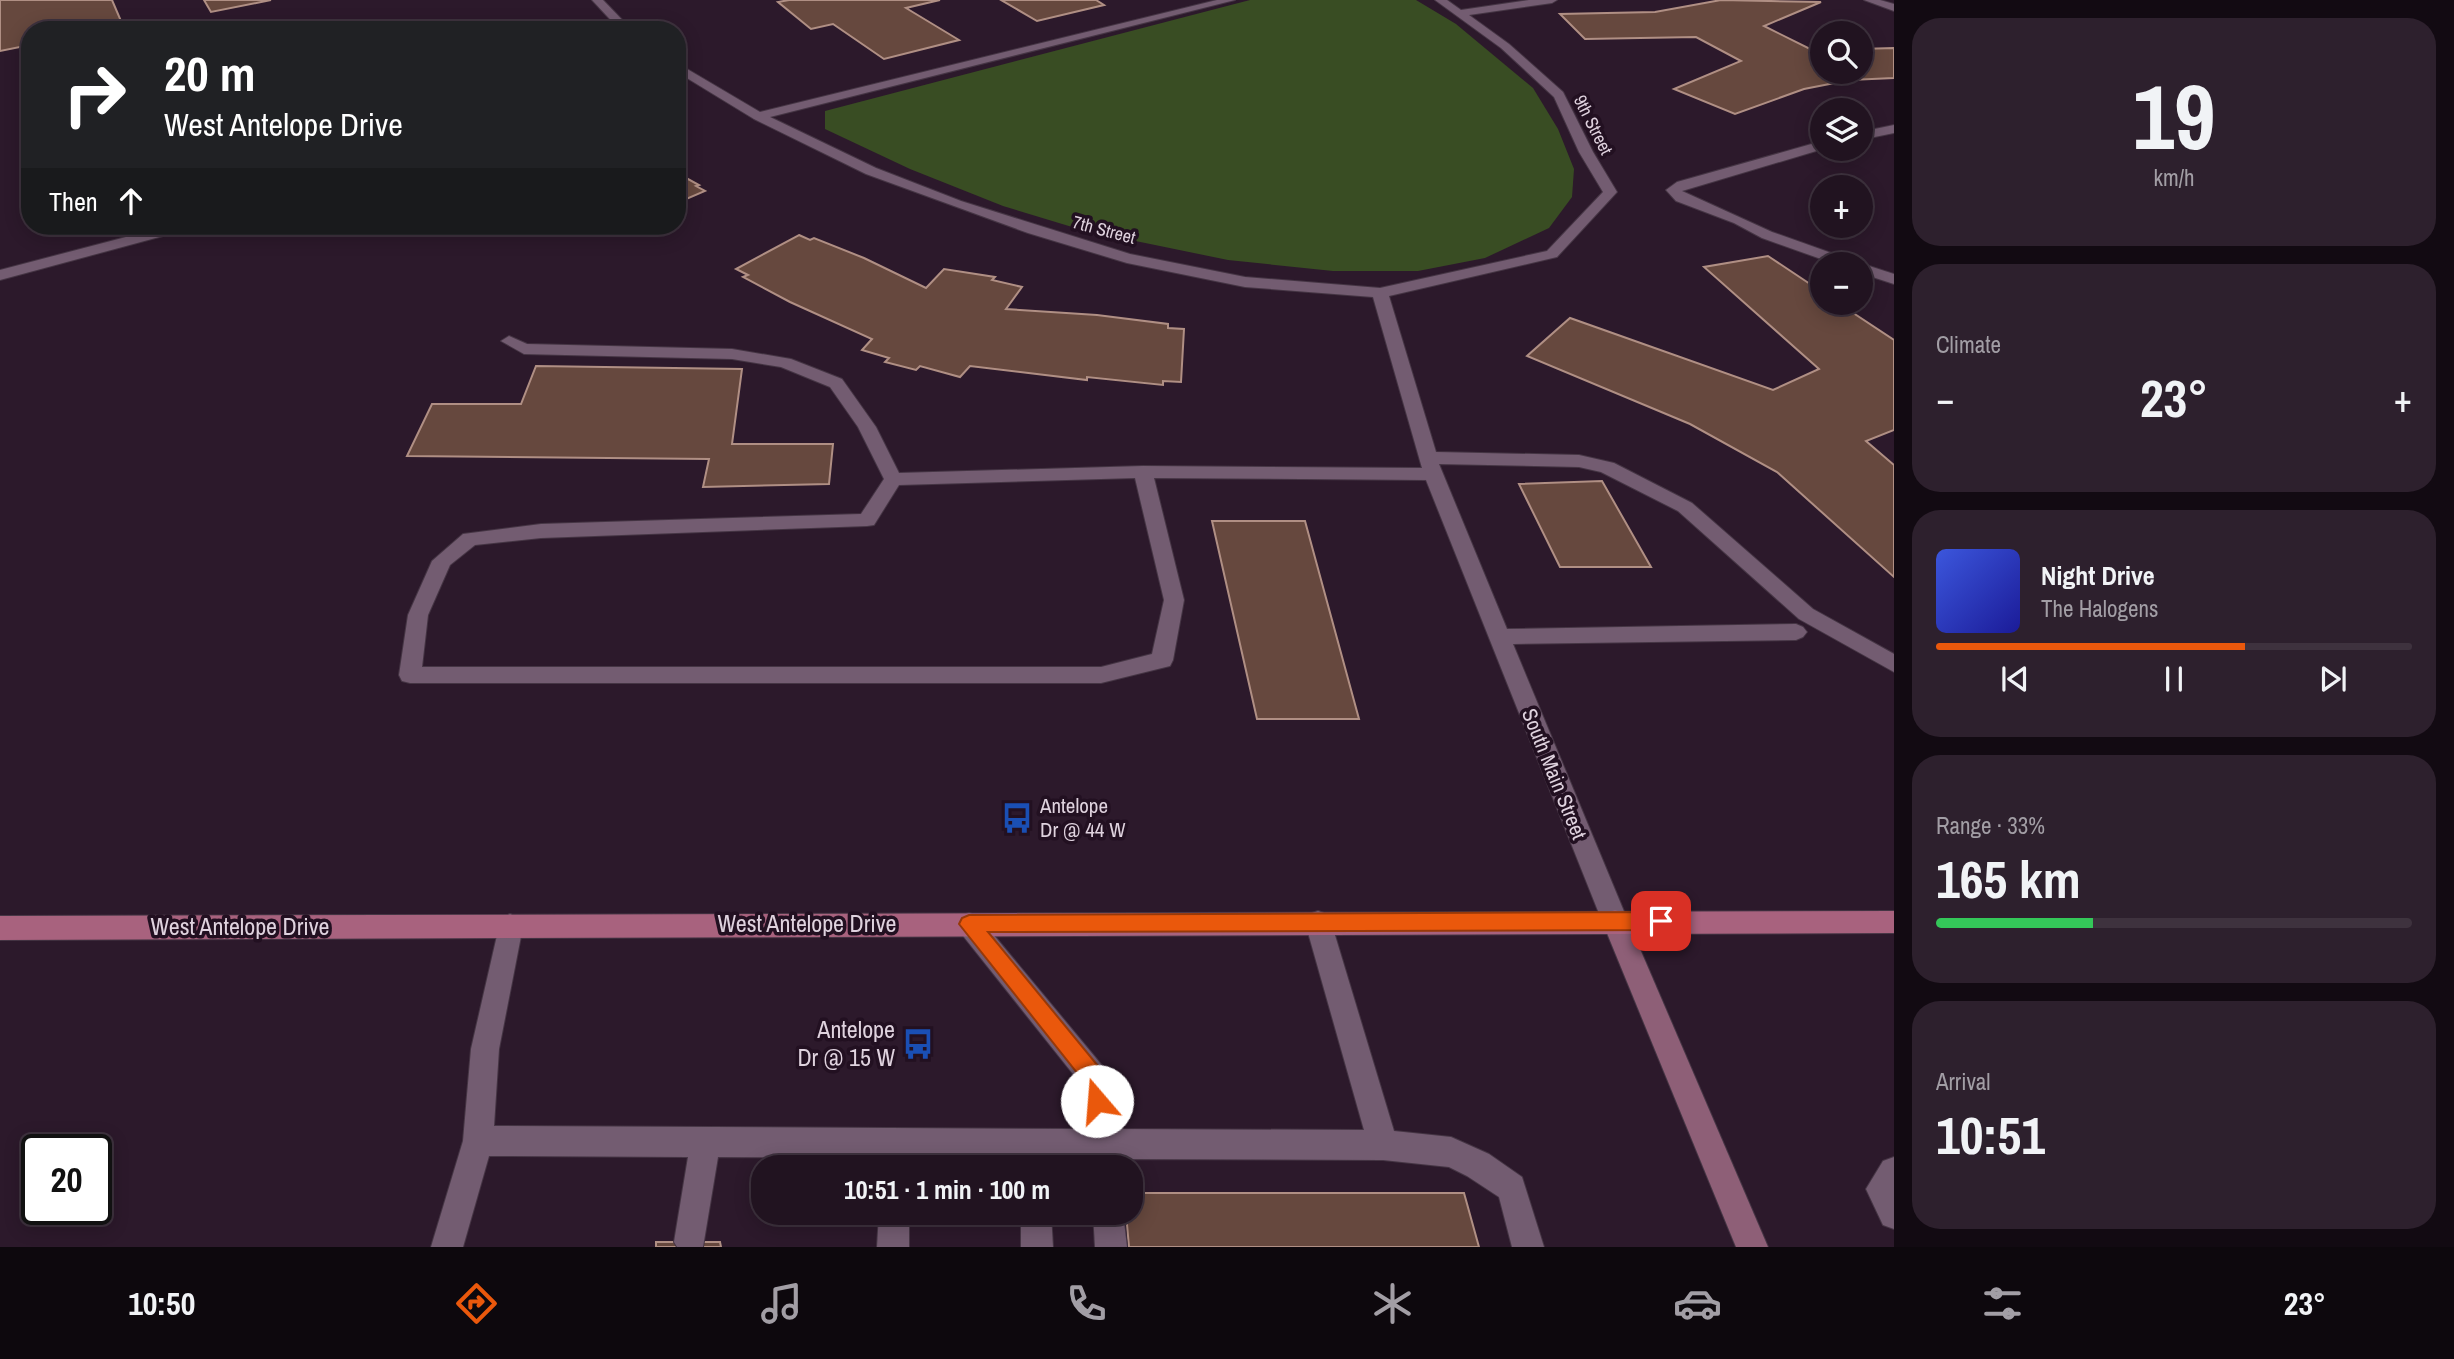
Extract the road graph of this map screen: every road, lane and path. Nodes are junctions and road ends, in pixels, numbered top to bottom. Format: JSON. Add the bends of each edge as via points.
{"nodes":[{"id":1,"x":597,"y":0,"type":"edge"},
{"id":2,"x":1230,"y":0,"type":"edge"},
{"id":3,"x":1440,"y":0,"type":"edge"},
{"id":4,"x":1552,"y":0,"type":"edge"},
{"id":5,"x":1869,"y":0,"type":"edge"},
{"id":6,"x":1894,"y":8,"type":"edge"},
{"id":7,"x":1461,"y":13,"type":"junction"},
{"id":8,"x":618,"y":21,"type":"edge"},
{"id":9,"x":686,"y":72,"type":"edge"},
{"id":10,"x":758,"y":116,"type":"junction"},
{"id":11,"x":1894,"y":129,"type":"edge"},
{"id":12,"x":1873,"y":133,"type":"edge"},
{"id":13,"x":1810,"y":148,"type":"edge"},
{"id":14,"x":150,"y":235,"type":"edge"},
{"id":15,"x":1815,"y":252,"type":"edge"},
{"id":16,"x":1552,"y":254,"type":"joint"},
{"id":17,"x":1873,"y":272,"type":"edge"},
{"id":18,"x":0,"y":275,"type":"edge"},
{"id":19,"x":1894,"y":279,"type":"edge"},
{"id":20,"x":1380,"y":293,"type":"junction"},
{"id":21,"x":509,"y":341,"type":"dead end"},
{"id":22,"x":1431,"y":466,"type":"junction"},
{"id":23,"x":1143,"y":472,"type":"junction"},
{"id":24,"x":893,"y":479,"type":"junction"},
{"id":25,"x":1796,"y":632,"type":"dead end"},
{"id":26,"x":1499,"y":637,"type":"junction"},
{"id":27,"x":1894,"y":664,"type":"edge"},
{"id":28,"x":1615,"y":921,"type":"junction"},
{"id":29,"x":1318,"y":922,"type":"junction"},
{"id":30,"x":1894,"y":922,"type":"edge"},
{"id":31,"x":969,"y":924,"type":"junction"},
{"id":32,"x":510,"y":926,"type":"junction"},
{"id":33,"x":0,"y":928,"type":"edge"},
{"id":34,"x":478,"y":1140,"type":"junction"},
{"id":35,"x":705,"y":1140,"type":"junction"},
{"id":36,"x":1383,"y":1145,"type":"junction"},
{"id":37,"x":896,"y":1154,"type":"edge"},
{"id":38,"x":1033,"y":1155,"type":"edge"},
{"id":39,"x":1103,"y":1155,"type":"edge"},
{"id":40,"x":1128,"y":1155,"type":"edge"},
{"id":41,"x":1894,"y":1172,"type":"edge"},
{"id":42,"x":1894,"y":1214,"type":"edge"},
{"id":43,"x":894,"y":1225,"type":"edge"},
{"id":44,"x":1036,"y":1225,"type":"edge"},
{"id":45,"x":1109,"y":1225,"type":"edge"},
{"id":46,"x":690,"y":1242,"type":"dead end"},
{"id":47,"x":447,"y":1247,"type":"edge"},
{"id":48,"x":893,"y":1247,"type":"edge"},
{"id":49,"x":1037,"y":1247,"type":"edge"},
{"id":50,"x":1111,"y":1247,"type":"edge"},
{"id":51,"x":1528,"y":1247,"type":"edge"},
{"id":52,"x":1752,"y":1247,"type":"edge"}],
"edges":[{"from":1,"to":8,"type":"lane"},
{"from":2,"to":10,"type":"lane"},
{"from":3,"to":7,"type":"lane","name":"9th Street"},
{"from":4,"to":7,"type":"lane"},
{"from":5,"to":6,"type":"lane"},
{"from":7,"to":16,"type":"lane","name":"9th Street","via":[[1559,94],[1610,192]]},
{"from":9,"to":10,"type":"lane","name":"7th Street"},
{"from":10,"to":20,"type":"lane","name":"7th Street","via":[[871,171],[956,204],[1127,258],[1245,282]]},
{"from":11,"to":12,"type":"lane"},
{"from":13,"to":15,"type":"lane","via":[[1673,190],[1681,198]]},
{"from":14,"to":18,"type":"lane"},
{"from":16,"to":20,"type":"lane","name":"7th Street"},
{"from":17,"to":19,"type":"lane"},
{"from":20,"to":22,"type":"lane","name":"South Main Street"},
{"from":21,"to":24,"type":"lane","via":[[524,349],[732,354],[785,363],[836,383],[867,427]]},
{"from":22,"to":23,"type":"lane"},
{"from":22,"to":26,"type":"lane","name":"South Main Street"},
{"from":22,"to":27,"type":"lane","via":[[1579,461],[1607,467],[1685,507],[1806,614]]},
{"from":23,"to":24,"type":"lane"},
{"from":23,"to":24,"type":"lane","via":[[1174,600],[1162,660],[1101,675],[410,675],[418,615],[442,561],[470,539],[541,531],[867,520]]},
{"from":25,"to":26,"type":"lane"},
{"from":26,"to":28,"type":"lane","name":"South Main Street"},
{"from":28,"to":29,"type":"main road","name":"West Antelope Drive"},
{"from":28,"to":30,"type":"main road","name":"West Antelope Drive"},
{"from":28,"to":52,"type":"street","name":"South Main Street"},
{"from":29,"to":31,"type":"main road","name":"West Antelope Drive"},
{"from":29,"to":36,"type":"lane"},
{"from":31,"to":32,"type":"main road","name":"West Antelope Drive"},
{"from":31,"to":39,"type":"lane","via":[[1095,1079]]},
{"from":32,"to":33,"type":"main road","name":"West Antelope Drive"},
{"from":32,"to":34,"type":"lane","via":[[485,1049]]},
{"from":34,"to":35,"type":"lane"},
{"from":34,"to":47,"type":"lane"},
{"from":35,"to":37,"type":"lane"},
{"from":35,"to":46,"type":"lane"},
{"from":36,"to":40,"type":"lane"},
{"from":36,"to":51,"type":"lane","via":[[1451,1152],[1511,1188]]},
{"from":37,"to":38,"type":"lane"},
{"from":41,"to":42,"type":"lane","via":[[1881,1189]]},
{"from":43,"to":48,"type":"lane"},
{"from":44,"to":49,"type":"lane"},
{"from":45,"to":50,"type":"lane"}]}
